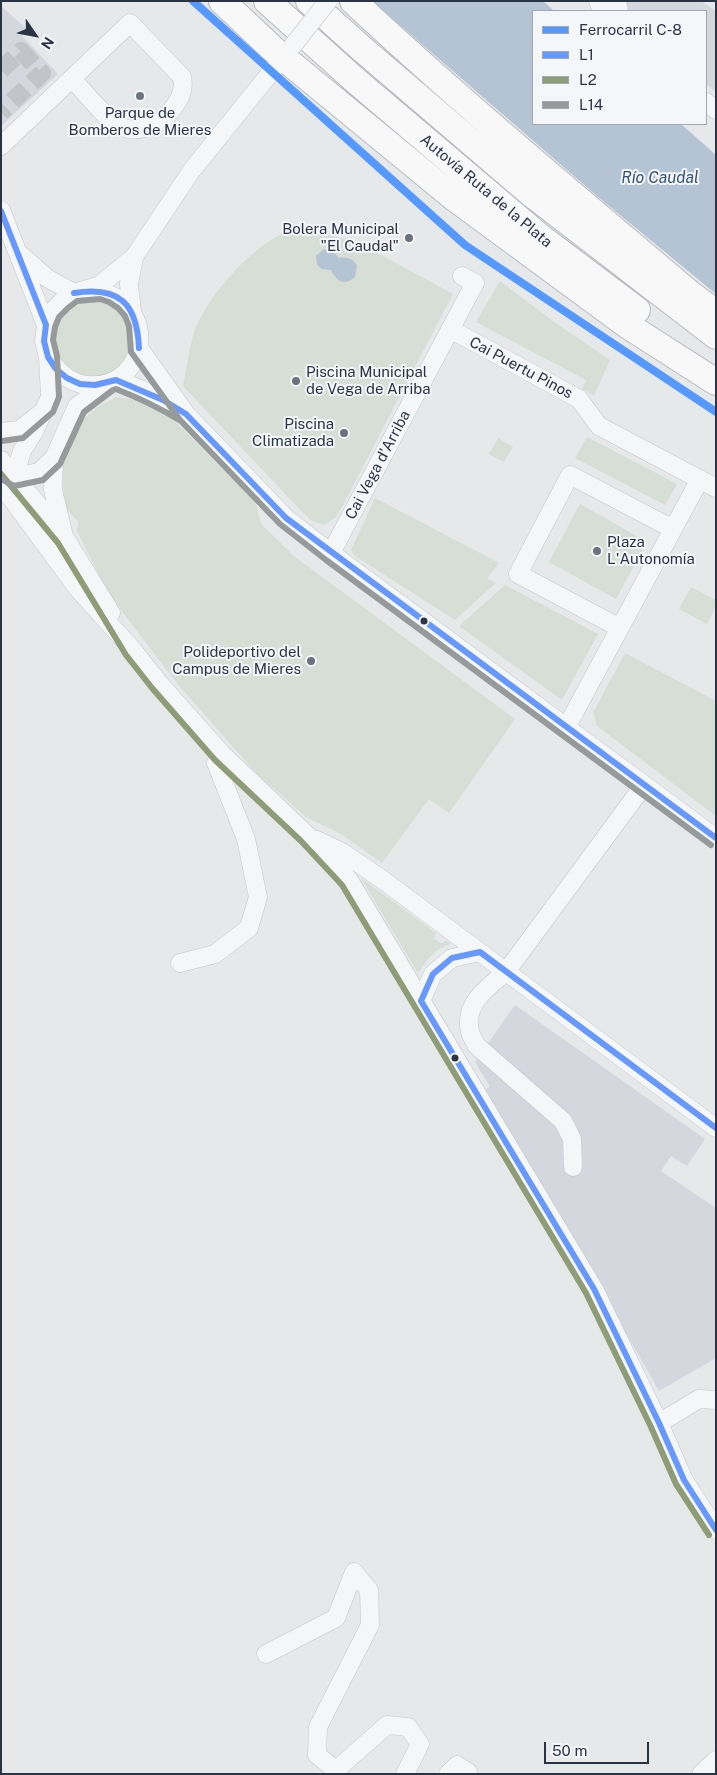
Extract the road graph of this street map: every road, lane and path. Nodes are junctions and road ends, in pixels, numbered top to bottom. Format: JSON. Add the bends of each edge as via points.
{"nodes":[{"id":1,"x":222,"y":1,"type":"edge"},
{"id":2,"x":267,"y":1,"type":"edge"},
{"id":3,"x":309,"y":1,"type":"edge"},
{"id":4,"x":328,"y":1,"type":"edge"},
{"id":5,"x":353,"y":1,"type":"edge"},
{"id":6,"x":284,"y":56,"type":"junction"},
{"id":7,"x":72,"y":79,"type":"junction"},
{"id":8,"x":1,"y":146,"type":"edge"},
{"id":9,"x":1,"y":210,"type":"edge"},
{"id":10,"x":19,"y":254,"type":"junction"},
{"id":11,"x":134,"y":257,"type":"junction"},
{"id":12,"x":462,"y":276,"type":"dead end"},
{"id":13,"x":81,"y":292,"type":"junction"},
{"id":14,"x":132,"y":311,"type":"junction"},
{"id":15,"x":716,"y":313,"type":"edge"},
{"id":16,"x":46,"y":325,"type":"junction"},
{"id":17,"x":450,"y":329,"type":"junction"},
{"id":18,"x":716,"y":336,"type":"edge"},
{"id":19,"x":140,"y":348,"type":"junction"},
{"id":20,"x":48,"y":357,"type":"junction"},
{"id":21,"x":716,"y":367,"type":"edge"},
{"id":22,"x":112,"y":381,"type":"junction"},
{"id":23,"x":716,"y":382,"type":"edge"},
{"id":24,"x":45,"y":410,"type":"junction"},
{"id":25,"x":186,"y":414,"type":"junction"},
{"id":26,"x":1,"y":432,"type":"edge"},
{"id":27,"x":54,"y":458,"type":"junction"},
{"id":28,"x":1,"y":460,"type":"edge"},
{"id":29,"x":6,"y":476,"type":"edge"},
{"id":30,"x":700,"y":479,"type":"junction"},
{"id":31,"x":716,"y":488,"type":"edge"},
{"id":32,"x":673,"y":530,"type":"junction"},
{"id":33,"x":65,"y":538,"type":"junction"},
{"id":34,"x":330,"y":553,"type":"junction"},
{"id":35,"x":620,"y":628,"type":"junction"},
{"id":36,"x":133,"y":650,"type":"junction"},
{"id":37,"x":566,"y":728,"type":"junction"},
{"id":38,"x":222,"y":754,"type":"junction"},
{"id":39,"x":644,"y":785,"type":"junction"},
{"id":40,"x":307,"y":835,"type":"junction"},
{"id":41,"x":716,"y":838,"type":"edge"},
{"id":42,"x":480,"y":952,"type":"junction"},
{"id":43,"x":180,"y":962,"type":"dead end"},
{"id":44,"x":506,"y":972,"type":"junction"},
{"id":45,"x":421,"y":1002,"type":"junction"},
{"id":46,"x":716,"y":1128,"type":"edge"},
{"id":47,"x":573,"y":1167,"type":"dead end"},
{"id":48,"x":716,"y":1400,"type":"edge"},
{"id":49,"x":659,"y":1423,"type":"junction"},
{"id":50,"x":716,"y":1530,"type":"edge"},
{"id":51,"x":266,"y":1654,"type":"dead end"},
{"id":52,"x":716,"y":1760,"type":"edge"},
{"id":53,"x":405,"y":1774,"type":"edge"},
{"id":54,"x":448,"y":1774,"type":"edge"},
{"id":55,"x":468,"y":1774,"type":"edge"},
{"id":56,"x":701,"y":1774,"type":"edge"}],
"edges":[{"from":1,"to":6,"type":"highway"},
{"from":2,"to":21,"type":"highway","name":"Autovía Ruta de la Plata","via":[[539,236]]},
{"from":3,"to":18,"type":"highway","name":"Autovía Ruta de la Plata","via":[[533,195]]},
{"from":4,"to":6,"type":"street","bridge":true},
{"from":5,"to":15,"type":"highway","via":[[505,136]]},
{"from":6,"to":11,"type":"street","via":[[192,170]]},
{"from":6,"to":23,"type":"highway","via":[[452,197],[627,325]]},
{"from":7,"to":7,"type":"street","via":[[114,122],[131,130],[150,127],[164,118],[179,100],[183,85],[182,77],[130,23]]},
{"from":7,"to":8,"type":"street"},
{"from":9,"to":10,"type":"street"},
{"from":10,"to":13,"type":"street","via":[[47,278]]},
{"from":10,"to":16,"type":"street"},
{"from":11,"to":13,"type":"street","via":[[100,285]]},
{"from":11,"to":14,"type":"street","via":[[129,284]]},
{"from":12,"to":17,"type":"street","name":"Cai Vega d'Arriba","via":[[475,283]]},
{"from":13,"to":14,"type":"street","via":[[101,290],[113,294]]},
{"from":13,"to":16,"type":"street","via":[[62,301]]},
{"from":14,"to":19,"type":"street","via":[[138,324]]},
{"from":16,"to":20,"type":"street","via":[[44,341]]},
{"from":17,"to":30,"type":"street","name":"Cai Puertu Pinos","via":[[578,399],[599,426]]},
{"from":17,"to":34,"type":"street","name":"Cai Vega d'Arriba"},
{"from":19,"to":22,"type":"street","via":[[130,367]]},
{"from":19,"to":25,"type":"street"},
{"from":20,"to":22,"type":"street","via":[[56,369],[80,384]]},
{"from":20,"to":24,"type":"street","via":[[50,397]]},
{"from":22,"to":25,"type":"street","via":[[140,389]]},
{"from":22,"to":27,"type":"street","via":[[78,406]]},
{"from":24,"to":26,"type":"street","via":[[20,430]]},
{"from":24,"to":29,"type":"street"},
{"from":25,"to":34,"type":"street","via":[[286,518]]},
{"from":27,"to":29,"type":"street","via":[[39,472]]},
{"from":27,"to":33,"type":"street","via":[[53,490]]},
{"from":28,"to":29,"type":"street"},
{"from":29,"to":33,"type":"street"},
{"from":29,"to":36,"type":"street","via":[[42,522],[45,545],[77,588]]},
{"from":30,"to":31,"type":"street","name":"Cai Puertu Pinos"},
{"from":30,"to":32,"type":"street"},
{"from":32,"to":35,"type":"street"},
{"from":32,"to":35,"type":"street","via":[[570,475],[518,574]]},
{"from":33,"to":36,"type":"street"},
{"from":34,"to":37,"type":"street"},
{"from":35,"to":37,"type":"street"},
{"from":36,"to":38,"type":"street"},
{"from":37,"to":39,"type":"street"},
{"from":38,"to":40,"type":"street"},
{"from":38,"to":43,"type":"street","via":[[216,763],[246,839],[258,897],[249,928],[215,954]]},
{"from":39,"to":41,"type":"street"},
{"from":39,"to":44,"type":"street"},
{"from":40,"to":42,"type":"street","via":[[342,852],[384,880]]},
{"from":40,"to":45,"type":"street","via":[[348,880]]},
{"from":42,"to":44,"type":"street"},
{"from":42,"to":45,"type":"street","via":[[452,958],[433,974]]},
{"from":44,"to":46,"type":"street"},
{"from":44,"to":47,"type":"street","via":[[473,1004],[470,1032],[477,1046],[563,1121],[572,1139]]},
{"from":45,"to":49,"type":"street","via":[[594,1289]]},
{"from":48,"to":49,"type":"street","via":[[699,1399]]},
{"from":49,"to":50,"type":"street","via":[[684,1480]]},
{"from":51,"to":53,"type":"street","via":[[336,1618],[354,1572],[368,1590],[370,1625],[318,1727],[317,1755],[336,1770],[386,1725],[408,1727],[420,1744]]},
{"from":52,"to":56,"type":"street"},
{"from":54,"to":55,"type":"street","via":[[458,1765]]}]}
